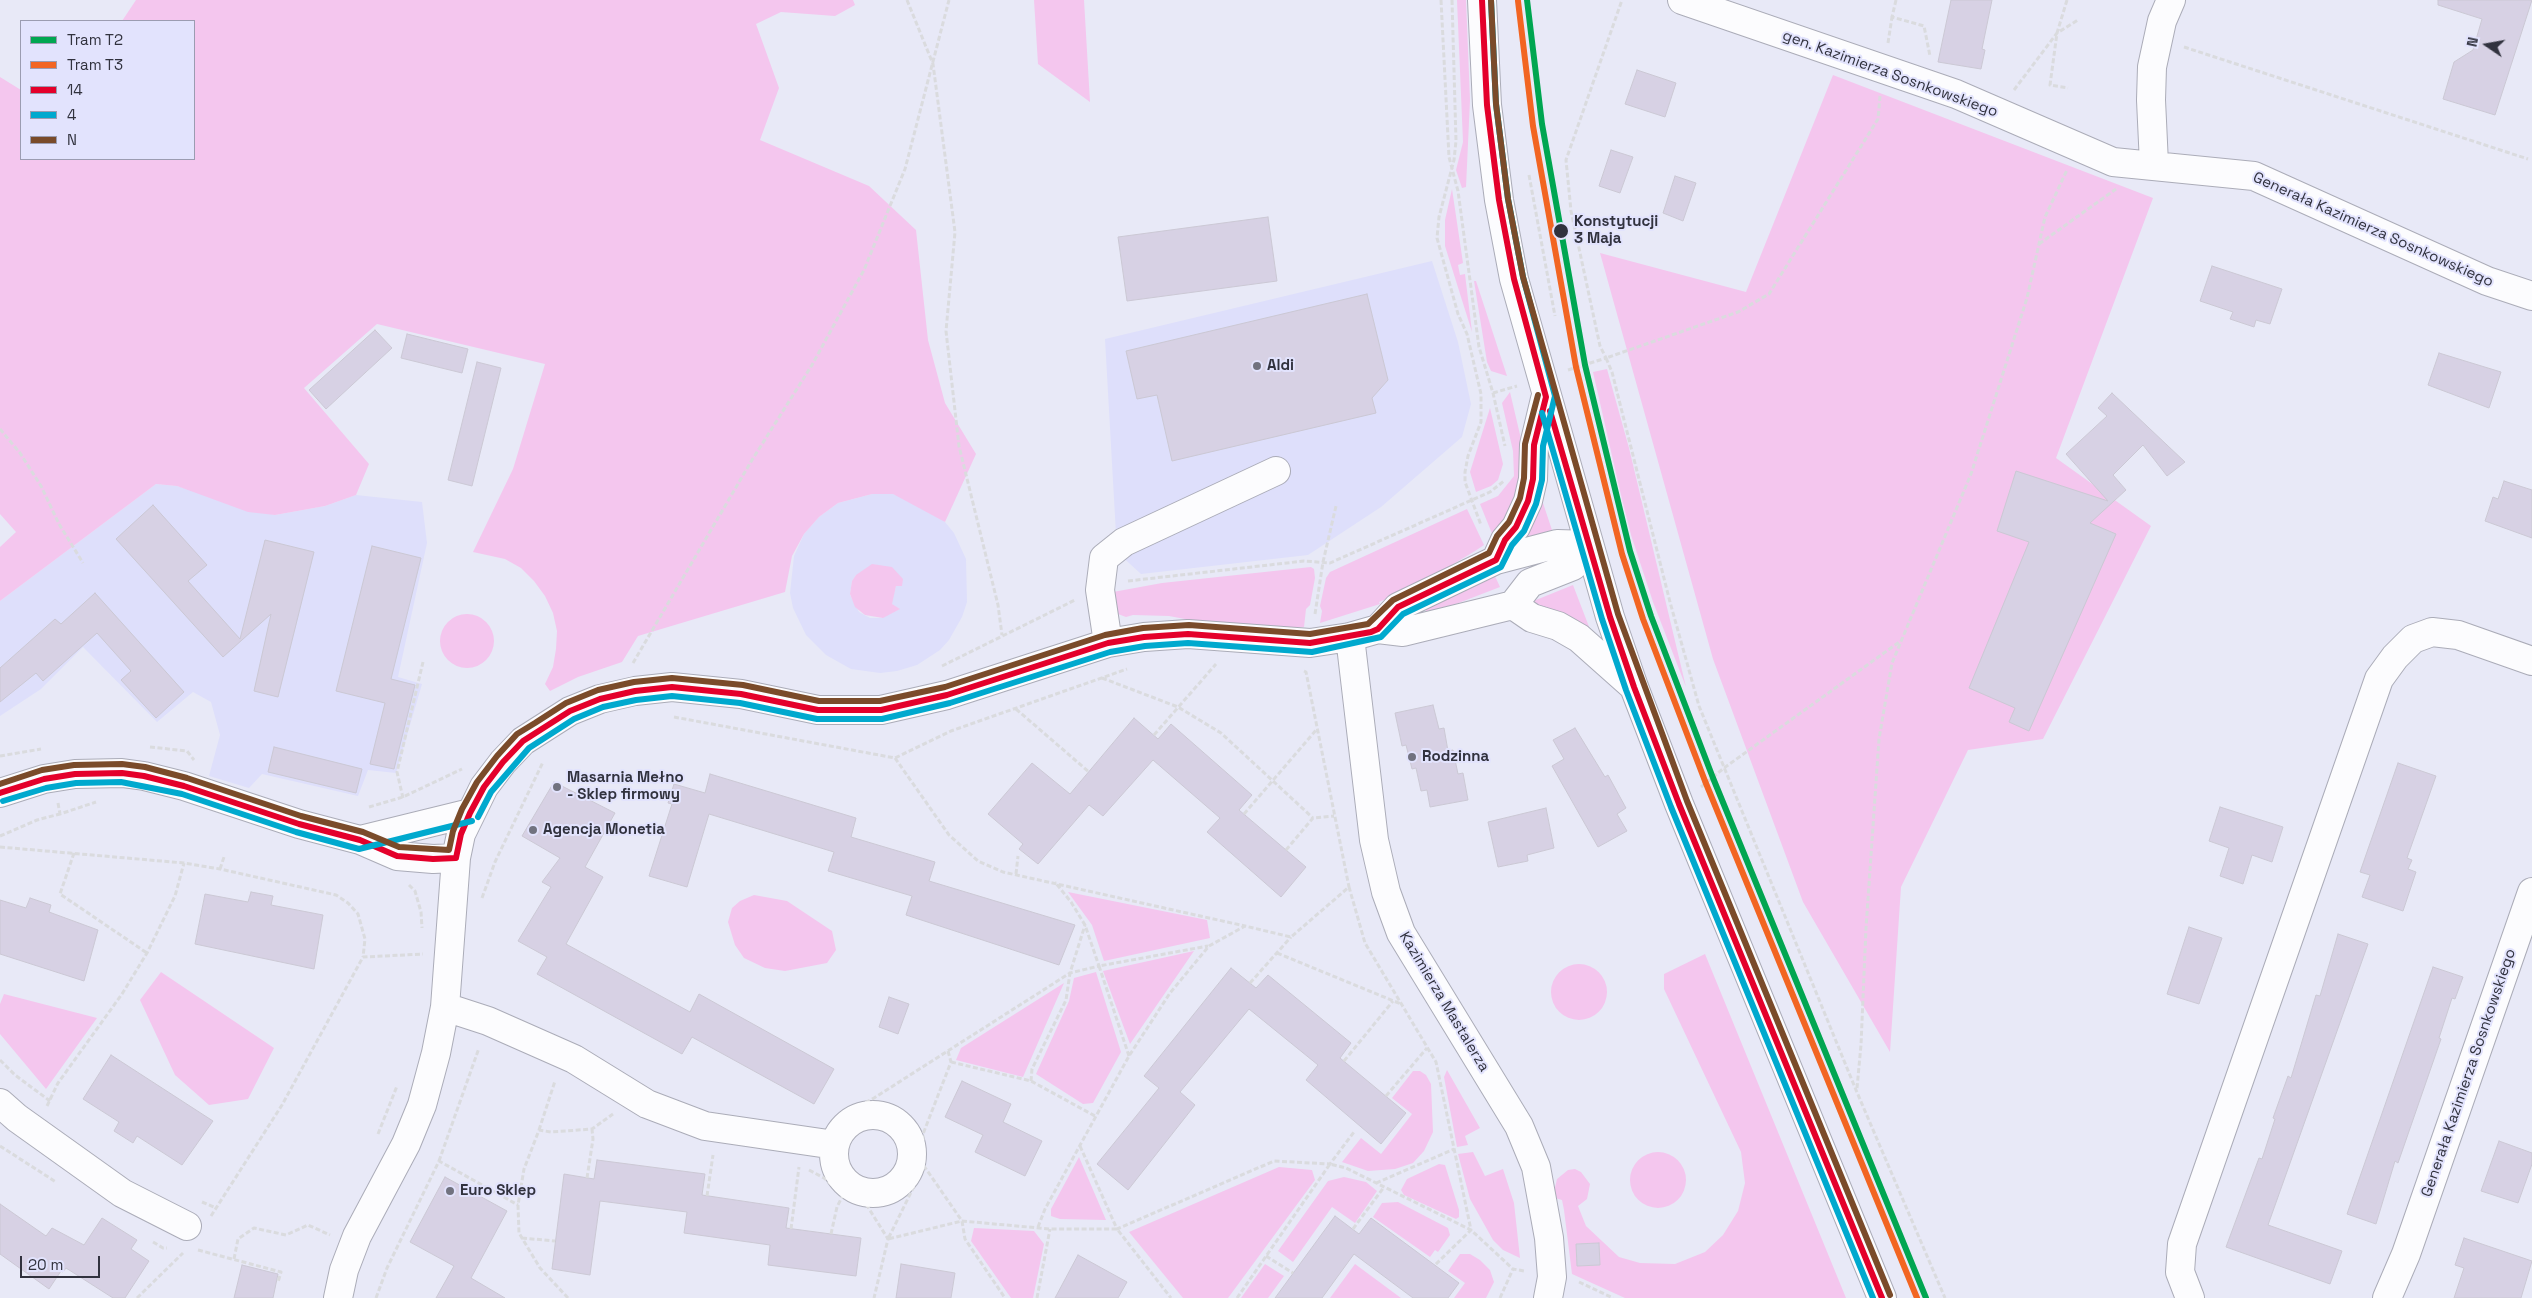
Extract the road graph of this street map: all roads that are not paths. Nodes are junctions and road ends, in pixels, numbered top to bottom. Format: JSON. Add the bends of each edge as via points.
{"nodes":[{"id":1,"x":1482,"y":0,"type":"edge"},
{"id":2,"x":1682,"y":0,"type":"edge"},
{"id":3,"x":2171,"y":0,"type":"edge"},
{"id":4,"x":2154,"y":164,"type":"junction"},
{"id":5,"x":2532,"y":296,"type":"edge"},
{"id":6,"x":1546,"y":397,"type":"junction"},
{"id":7,"x":1276,"y":471,"type":"dead end"},
{"id":8,"x":1589,"y":545,"type":"junction"},
{"id":9,"x":1496,"y":560,"type":"junction"},
{"id":10,"x":1513,"y":605,"type":"junction"},
{"id":11,"x":1378,"y":629,"type":"junction"},
{"id":12,"x":1350,"y":637,"type":"junction"},
{"id":13,"x":1108,"y":643,"type":"junction"},
{"id":14,"x":2532,"y":661,"type":"edge"},
{"id":15,"x":1634,"y":686,"type":"junction"},
{"id":16,"x":0,"y":793,"type":"edge"},
{"id":17,"x":470,"y":813,"type":"junction"},
{"id":18,"x":420,"y":826,"type":"junction"},
{"id":19,"x":360,"y":840,"type":"junction"},
{"id":20,"x":456,"y":858,"type":"junction"},
{"id":21,"x":2532,"y":892,"type":"edge"},
{"id":22,"x":445,"y":1007,"type":"junction"},
{"id":23,"x":0,"y":1103,"type":"edge"},
{"id":24,"x":834,"y":1133,"type":"road end"},
{"id":25,"x":198,"y":1224,"type":"road end"},
{"id":26,"x":1550,"y":1288,"type":"edge"},
{"id":27,"x":338,"y":1298,"type":"edge"},
{"id":28,"x":1882,"y":1298,"type":"edge"},
{"id":29,"x":2190,"y":1298,"type":"edge"},
{"id":30,"x":2387,"y":1298,"type":"edge"}],
"edges":[{"from":1,"to":6,"type":"street","via":[[1487,106],[1499,200],[1514,279]]},
{"from":2,"to":4,"type":"street","name":"gen. Kazimierza Sosnkowskiego","via":[[1956,94],[2112,162]]},
{"from":3,"to":4,"type":"street","via":[[2152,67]]},
{"from":4,"to":5,"type":"street","name":"Generała Kazimierza Sosnkowskiego","via":[[2254,176],[2487,281]]},
{"from":6,"to":8,"type":"street"},
{"from":6,"to":9,"type":"street","via":[[1534,445],[1533,479],[1528,501]]},
{"from":7,"to":13,"type":"street","via":[[1124,542],[1104,558],[1100,590]]},
{"from":8,"to":9,"type":"street","via":[[1557,544]]},
{"from":8,"to":10,"type":"street","via":[[1573,566],[1530,583]]},
{"from":8,"to":15,"type":"street"},
{"from":9,"to":11,"type":"street","via":[[1398,607]]},
{"from":10,"to":11,"type":"street","via":[[1403,632]]},
{"from":10,"to":15,"type":"street","via":[[1532,618],[1558,626],[1579,638]]},
{"from":11,"to":12,"type":"street"},
{"from":12,"to":13,"type":"street","via":[[1310,642],[1188,634]]},
{"from":12,"to":26,"type":"street","name":"Kazimierza Mastalerza","via":[[1374,840],[1386,892],[1401,933],[1519,1126],[1536,1168],[1550,1238]]},
{"from":13,"to":17,"type":"street","via":[[947,695],[881,710],[818,710],[741,694],[672,686],[600,699],[570,711],[523,741],[489,781]]},
{"from":14,"to":29,"type":"street","via":[[2458,635],[2432,632],[2413,639],[2380,679],[2182,1244],[2180,1272]]},
{"from":15,"to":28,"type":"street","via":[[1679,804]]},
{"from":16,"to":19,"type":"street","via":[[44,779],[75,774],[122,773],[184,786],[299,824]]},
{"from":17,"to":18,"type":"street"},
{"from":17,"to":20,"type":"street","via":[[460,834]]},
{"from":18,"to":19,"type":"street"},
{"from":18,"to":20,"type":"street"},
{"from":19,"to":20,"type":"street","via":[[397,856]]},
{"from":20,"to":22,"type":"street"},
{"from":21,"to":30,"type":"street","name":"Generała Kazimierza Sosnkowskiego","via":[[2406,1254]]},
{"from":22,"to":24,"type":"street","via":[[488,1021],[574,1059],[647,1104],[705,1126]]},
{"from":22,"to":27,"type":"street","via":[[422,1104],[406,1144],[357,1236]]},
{"from":23,"to":25,"type":"street","via":[[122,1193]]}]}
